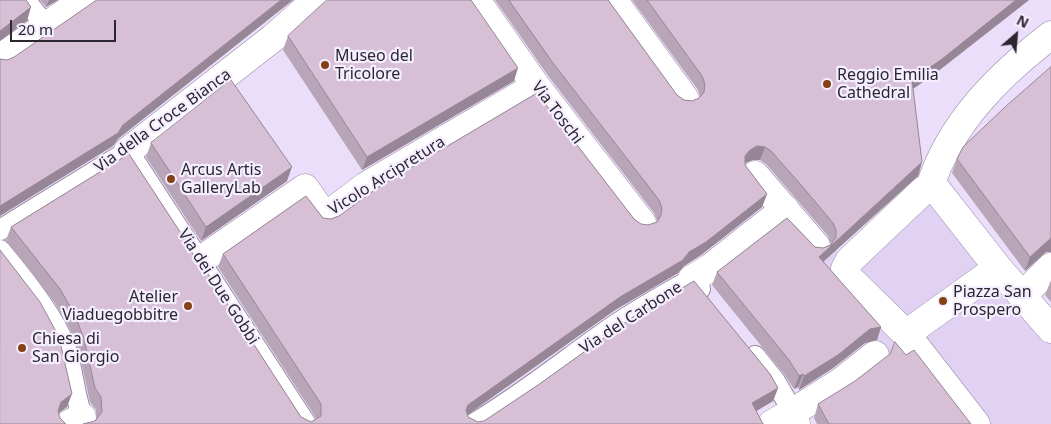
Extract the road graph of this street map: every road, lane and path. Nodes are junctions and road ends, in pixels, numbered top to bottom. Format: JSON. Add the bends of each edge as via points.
{"nodes":[{"id":1,"x":25,"y":0,"type":"edge"},
{"id":2,"x":84,"y":0,"type":"edge"},
{"id":3,"x":316,"y":0,"type":"edge"},
{"id":4,"x":476,"y":0,"type":"edge"},
{"id":5,"x":612,"y":0,"type":"edge"},
{"id":6,"x":47,"y":27,"type":"junction"},
{"id":7,"x":1051,"y":35,"type":"edge"},
{"id":8,"x":0,"y":58,"type":"edge"},
{"id":9,"x":536,"y":86,"type":"junction"},
{"id":10,"x":685,"y":99,"type":"edge"},
{"id":11,"x":128,"y":151,"type":"junction"},
{"id":12,"x":755,"y":175,"type":"edge"},
{"id":13,"x":930,"y":187,"type":"junction"},
{"id":14,"x":785,"y":209,"type":"junction"},
{"id":15,"x":642,"y":223,"type":"edge"},
{"id":16,"x":0,"y":230,"type":"edge"},
{"id":17,"x":816,"y":246,"type":"edge"},
{"id":18,"x":0,"y":250,"type":"edge"},
{"id":19,"x":202,"y":260,"type":"junction"},
{"id":20,"x":1051,"y":267,"type":"edge"},
{"id":21,"x":998,"y":268,"type":"junction"},
{"id":22,"x":692,"y":279,"type":"junction"},
{"id":23,"x":1022,"y":296,"type":"junction"},
{"id":24,"x":710,"y":301,"type":"edge"},
{"id":25,"x":1051,"y":329,"type":"edge"},
{"id":26,"x":906,"y":334,"type":"junction"},
{"id":27,"x":745,"y":344,"type":"edge"},
{"id":28,"x":875,"y":356,"type":"dead end"},
{"id":29,"x":787,"y":420,"type":"edge"},
{"id":30,"x":79,"y":422,"type":"edge"},
{"id":31,"x":306,"y":424,"type":"edge"},
{"id":32,"x":474,"y":424,"type":"edge"},
{"id":33,"x":976,"y":424,"type":"edge"}],
"edges":[{"from":1,"to":6,"type":"lane"},
{"from":2,"to":6,"type":"street"},
{"from":3,"to":11,"type":"street","name":"Via della Croce Bianca","via":[[260,49]]},
{"from":4,"to":9,"type":"street","name":"Via Toschi"},
{"from":5,"to":10,"type":"street"},
{"from":6,"to":8,"type":"street"},
{"from":7,"to":13,"type":"street","via":[[990,87],[937,164]]},
{"from":9,"to":15,"type":"street","name":"Via Toschi"},
{"from":9,"to":19,"type":"street","name":"Vicolo Arcipretura","via":[[366,186],[324,217],[305,188]]},
{"from":11,"to":16,"type":"lane","name":"Via della Croce Bianca"},
{"from":11,"to":19,"type":"lane","name":"Via dei Due Gobbi"},
{"from":12,"to":14,"type":"street"},
{"from":13,"to":21,"type":"street","via":[[940,193]]},
{"from":13,"to":26,"type":"street","via":[[849,261],[845,269],[848,277]]},
{"from":14,"to":17,"type":"street"},
{"from":14,"to":22,"type":"street","name":"Via del Carbone"},
{"from":18,"to":30,"type":"lane","via":[[59,332],[66,351]]},
{"from":19,"to":31,"type":"lane","name":"Via dei Due Gobbi"},
{"from":20,"to":23,"type":"street"},
{"from":21,"to":23,"type":"street"},
{"from":21,"to":26,"type":"street"},
{"from":22,"to":24,"type":"lane"},
{"from":22,"to":32,"type":"lane","name":"Via del Carbone","via":[[612,327],[509,403]]},
{"from":23,"to":25,"type":"street"},
{"from":26,"to":33,"type":"street"},
{"from":27,"to":29,"type":"lane","via":[[774,381]]},
{"from":28,"to":29,"type":"street"}]}
